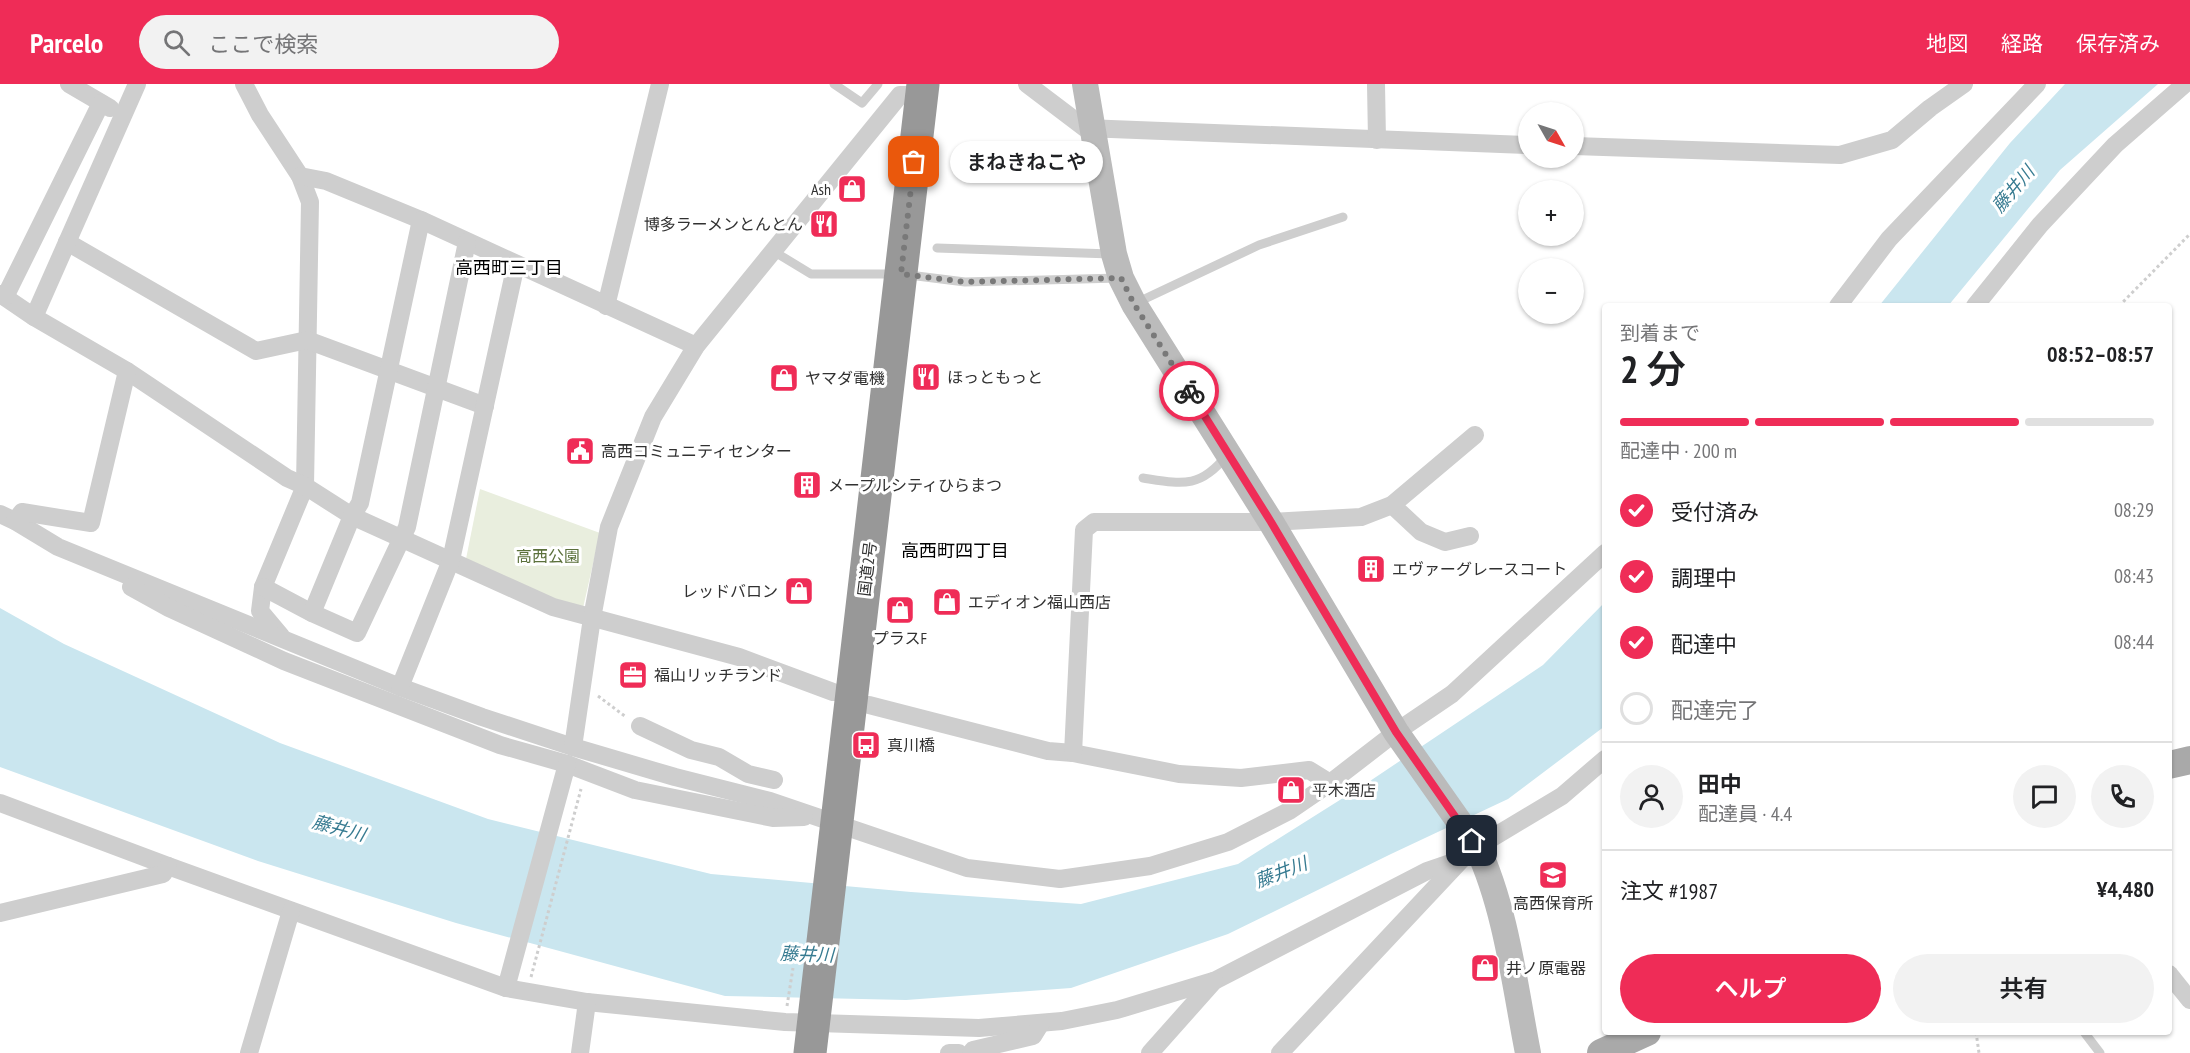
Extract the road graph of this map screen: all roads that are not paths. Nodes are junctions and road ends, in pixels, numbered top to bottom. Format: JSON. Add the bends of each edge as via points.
{"nodes":[{"id":1,"x":69,"y":84,"type":"edge"},
{"id":2,"x":137,"y":84,"type":"edge"},
{"id":3,"x":244,"y":84,"type":"edge"},
{"id":4,"x":660,"y":84,"type":"edge"},
{"id":5,"x":834,"y":84,"type":"edge"},
{"id":6,"x":878,"y":84,"type":"edge"},
{"id":7,"x":1027,"y":84,"type":"edge"},
{"id":8,"x":1084,"y":84,"type":"edge"},
{"id":9,"x":1376,"y":84,"type":"edge"},
{"id":10,"x":1964,"y":84,"type":"edge"},
{"id":11,"x":2037,"y":84,"type":"edge"},
{"id":12,"x":2185,"y":84,"type":"edge"},
{"id":13,"x":922,"y":89,"type":"edge"},
{"id":14,"x":101,"y":103,"type":"junction"},
{"id":15,"x":122,"y":115,"type":"junction"},
{"id":16,"x":1093,"y":127,"type":"junction"},
{"id":17,"x":1377,"y":140,"type":"junction"},
{"id":18,"x":1518,"y":145,"type":"edge"},
{"id":19,"x":1584,"y":146,"type":"edge"},
{"id":20,"x":300,"y":176,"type":"junction"},
{"id":21,"x":1343,"y":218,"type":"dead end"},
{"id":22,"x":421,"y":220,"type":"junction"},
{"id":23,"x":67,"y":242,"type":"junction"},
{"id":24,"x":467,"y":242,"type":"junction"},
{"id":25,"x":937,"y":248,"type":"dead end"},
{"id":26,"x":773,"y":251,"type":"junction"},
{"id":27,"x":516,"y":264,"type":"junction"},
{"id":28,"x":1118,"y":266,"type":"junction"},
{"id":29,"x":901,"y":274,"type":"junction"},
{"id":30,"x":2,"y":295,"type":"edge"},
{"id":31,"x":1840,"y":303,"type":"edge"},
{"id":32,"x":1977,"y":303,"type":"edge"},
{"id":33,"x":1134,"y":304,"type":"junction"},
{"id":34,"x":606,"y":306,"type":"junction"},
{"id":35,"x":34,"y":317,"type":"junction"},
{"id":36,"x":307,"y":340,"type":"junction"},
{"id":37,"x":696,"y":346,"type":"junction"},
{"id":38,"x":390,"y":369,"type":"junction"},
{"id":39,"x":127,"y":371,"type":"junction"},
{"id":40,"x":435,"y":387,"type":"junction"},
{"id":41,"x":485,"y":406,"type":"junction"},
{"id":42,"x":1475,"y":435,"type":"dead end"},
{"id":43,"x":1228,"y":453,"type":"junction"},
{"id":44,"x":1143,"y":478,"type":"dead end"},
{"id":45,"x":305,"y":486,"type":"junction"},
{"id":46,"x":1392,"y":505,"type":"junction"},
{"id":47,"x":352,"y":516,"type":"junction"},
{"id":48,"x":7,"y":518,"type":"edge"},
{"id":49,"x":1271,"y":522,"type":"junction"},
{"id":50,"x":1470,"y":536,"type":"dead end"},
{"id":51,"x":402,"y":538,"type":"junction"},
{"id":52,"x":58,"y":547,"type":"junction"},
{"id":53,"x":1602,"y":556,"type":"edge"},
{"id":54,"x":451,"y":560,"type":"junction"},
{"id":55,"x":263,"y":587,"type":"junction"},
{"id":56,"x":312,"y":613,"type":"junction"},
{"id":57,"x":592,"y":618,"type":"junction"},
{"id":58,"x":283,"y":639,"type":"junction"},
{"id":59,"x":284,"y":661,"type":"junction"},
{"id":60,"x":400,"y":687,"type":"junction"},
{"id":61,"x":833,"y":692,"type":"dead end"},
{"id":62,"x":869,"y":705,"type":"dead end"},
{"id":63,"x":640,"y":726,"type":"road end"},
{"id":64,"x":1400,"y":737,"type":"junction"},
{"id":65,"x":1072,"y":753,"type":"junction"},
{"id":66,"x":570,"y":756,"type":"junction"},
{"id":67,"x":1602,"y":762,"type":"edge"},
{"id":68,"x":748,"y":774,"type":"junction"},
{"id":69,"x":774,"y":780,"type":"dead end"},
{"id":70,"x":1330,"y":783,"type":"junction"},
{"id":71,"x":747,"y":795,"type":"junction"},
{"id":72,"x":0,"y":803,"type":"edge"},
{"id":73,"x":828,"y":827,"type":"junction"},
{"id":74,"x":1470,"y":849,"type":"junction"},
{"id":75,"x":168,"y":866,"type":"junction"},
{"id":76,"x":291,"y":911,"type":"junction"},
{"id":77,"x":0,"y":913,"type":"edge"},
{"id":78,"x":2172,"y":978,"type":"edge"},
{"id":79,"x":506,"y":988,"type":"junction"},
{"id":80,"x":1197,"y":991,"type":"junction"},
{"id":81,"x":2190,"y":1000,"type":"edge"},
{"id":82,"x":587,"y":1002,"type":"junction"},
{"id":83,"x":1041,"y":1023,"type":"junction"},
{"id":84,"x":1640,"y":1035,"type":"edge"},
{"id":85,"x":2086,"y":1035,"type":"edge"},
{"id":86,"x":812,"y":1038,"type":"edge"},
{"id":87,"x":249,"y":1053,"type":"edge"},
{"id":88,"x":580,"y":1053,"type":"edge"},
{"id":89,"x":949,"y":1053,"type":"edge"},
{"id":90,"x":959,"y":1053,"type":"edge"},
{"id":91,"x":971,"y":1053,"type":"edge"},
{"id":92,"x":1150,"y":1053,"type":"edge"},
{"id":93,"x":1280,"y":1053,"type":"edge"},
{"id":94,"x":1528,"y":1053,"type":"edge"},
{"id":95,"x":1601,"y":1053,"type":"edge"},
{"id":96,"x":2100,"y":1053,"type":"edge"}],
"edges":[{"from":1,"to":14,"type":"street"},
{"from":2,"to":15,"type":"street"},
{"from":3,"to":20,"type":"street"},
{"from":4,"to":34,"type":"street"},
{"from":5,"to":6,"type":"lane","via":[[862,103]]},
{"from":7,"to":16,"type":"street","via":[[1085,128]]},
{"from":8,"to":16,"type":"street"},
{"from":9,"to":17,"type":"street"},
{"from":10,"to":19,"type":"street","via":[[1892,140],[1840,154]]},
{"from":11,"to":31,"type":"street","via":[[1889,239]]},
{"from":12,"to":32,"type":"street","via":[[2092,169],[2040,225]]},
{"from":13,"to":26,"type":"street","via":[[900,95]]},
{"from":13,"to":29,"type":"highway","name":"国道2号"},
{"from":14,"to":15,"type":"street"},
{"from":14,"to":30,"type":"street"},
{"from":15,"to":23,"type":"street"},
{"from":16,"to":17,"type":"street"},
{"from":16,"to":28,"type":"street"},
{"from":17,"to":18,"type":"street"},
{"from":20,"to":22,"type":"street","via":[[326,181]]},
{"from":20,"to":36,"type":"street","via":[[310,202]]},
{"from":21,"to":33,"type":"lane","via":[[1259,244]]},
{"from":22,"to":24,"type":"street"},
{"from":22,"to":38,"type":"street"},
{"from":23,"to":35,"type":"street"},
{"from":23,"to":36,"type":"street","via":[[256,351]]},
{"from":24,"to":27,"type":"street"},
{"from":24,"to":40,"type":"street"},
{"from":25,"to":28,"type":"lane","via":[[1094,255]]},
{"from":26,"to":29,"type":"lane","via":[[811,274]]},
{"from":26,"to":37,"type":"street"},
{"from":27,"to":34,"type":"street"},
{"from":27,"to":41,"type":"street"},
{"from":28,"to":29,"type":"lane","via":[[965,282]]},
{"from":28,"to":33,"type":"street"},
{"from":29,"to":73,"type":"highway","name":"国道2号"},
{"from":30,"to":35,"type":"street"},
{"from":33,"to":43,"type":"street"},
{"from":34,"to":37,"type":"street"},
{"from":35,"to":39,"type":"street"},
{"from":36,"to":38,"type":"street"},
{"from":36,"to":45,"type":"street"},
{"from":37,"to":57,"type":"street","via":[[653,417],[609,527]]},
{"from":38,"to":40,"type":"street"},
{"from":38,"to":47,"type":"street","via":[[360,503]]},
{"from":39,"to":45,"type":"street","via":[[287,478]]},
{"from":39,"to":48,"type":"street","via":[[91,523],[22,512]]},
{"from":40,"to":41,"type":"street"},
{"from":40,"to":51,"type":"street"},
{"from":41,"to":54,"type":"street"},
{"from":42,"to":46,"type":"street"},
{"from":43,"to":44,"type":"lane","via":[[1214,471],[1188,483]]},
{"from":43,"to":49,"type":"street"},
{"from":45,"to":47,"type":"street"},
{"from":45,"to":55,"type":"street"},
{"from":46,"to":49,"type":"street","via":[[1361,517]]},
{"from":46,"to":50,"type":"street","via":[[1421,532],[1445,542]]},
{"from":47,"to":51,"type":"street"},
{"from":47,"to":56,"type":"street"},
{"from":48,"to":52,"type":"street"},
{"from":49,"to":64,"type":"street"},
{"from":49,"to":65,"type":"street","via":[[1094,522],[1084,530]]},
{"from":51,"to":54,"type":"street"},
{"from":51,"to":56,"type":"street","via":[[357,633]]},
{"from":52,"to":58,"type":"street"},
{"from":52,"to":59,"type":"street","via":[[169,608]]},
{"from":53,"to":64,"type":"street"},
{"from":54,"to":57,"type":"street","via":[[553,608]]},
{"from":54,"to":60,"type":"street"},
{"from":55,"to":56,"type":"street"},
{"from":55,"to":58,"type":"street","via":[[260,611]]},
{"from":57,"to":61,"type":"street","via":[[739,657]]},
{"from":57,"to":66,"type":"street"},
{"from":58,"to":59,"type":"street"},
{"from":58,"to":60,"type":"street"},
{"from":59,"to":66,"type":"street","via":[[500,746]]},
{"from":60,"to":66,"type":"street"},
{"from":62,"to":65,"type":"street","via":[[1048,751]]},
{"from":63,"to":68,"type":"street","via":[[691,750],[719,757]]},
{"from":64,"to":70,"type":"street"},
{"from":64,"to":74,"type":"street"},
{"from":65,"to":70,"type":"street","via":[[1179,774],[1241,778],[1310,771]]},
{"from":66,"to":71,"type":"street"},
{"from":66,"to":73,"type":"street","via":[[586,771],[635,790]]},
{"from":66,"to":79,"type":"street"},
{"from":67,"to":74,"type":"street","via":[[1562,796]]},
{"from":68,"to":69,"type":"street"},
{"from":68,"to":71,"type":"street"},
{"from":70,"to":73,"type":"street","via":[[1289,812],[1228,842],[1150,866],[1060,879],[967,868]]},
{"from":71,"to":73,"type":"street"},
{"from":72,"to":75,"type":"street"},
{"from":73,"to":86,"type":"highway","name":"国道2号"},
{"from":74,"to":80,"type":"street"},
{"from":74,"to":93,"type":"street"},
{"from":74,"to":94,"type":"street","via":[[1486,868],[1506,942]]},
{"from":75,"to":76,"type":"street"},
{"from":75,"to":77,"type":"street","via":[[163,874]]},
{"from":76,"to":79,"type":"street"},
{"from":76,"to":87,"type":"street"},
{"from":78,"to":81,"type":"street"},
{"from":79,"to":82,"type":"street"},
{"from":80,"to":83,"type":"street"},
{"from":80,"to":92,"type":"street"},
{"from":82,"to":86,"type":"street","via":[[785,1022]]},
{"from":82,"to":88,"type":"street"},
{"from":83,"to":86,"type":"street"},
{"from":83,"to":91,"type":"street","via":[[1033,1036]]},
{"from":84,"to":95,"type":"main road"},
{"from":85,"to":96,"type":"lane"},
{"from":89,"to":90,"type":"street"}]}
